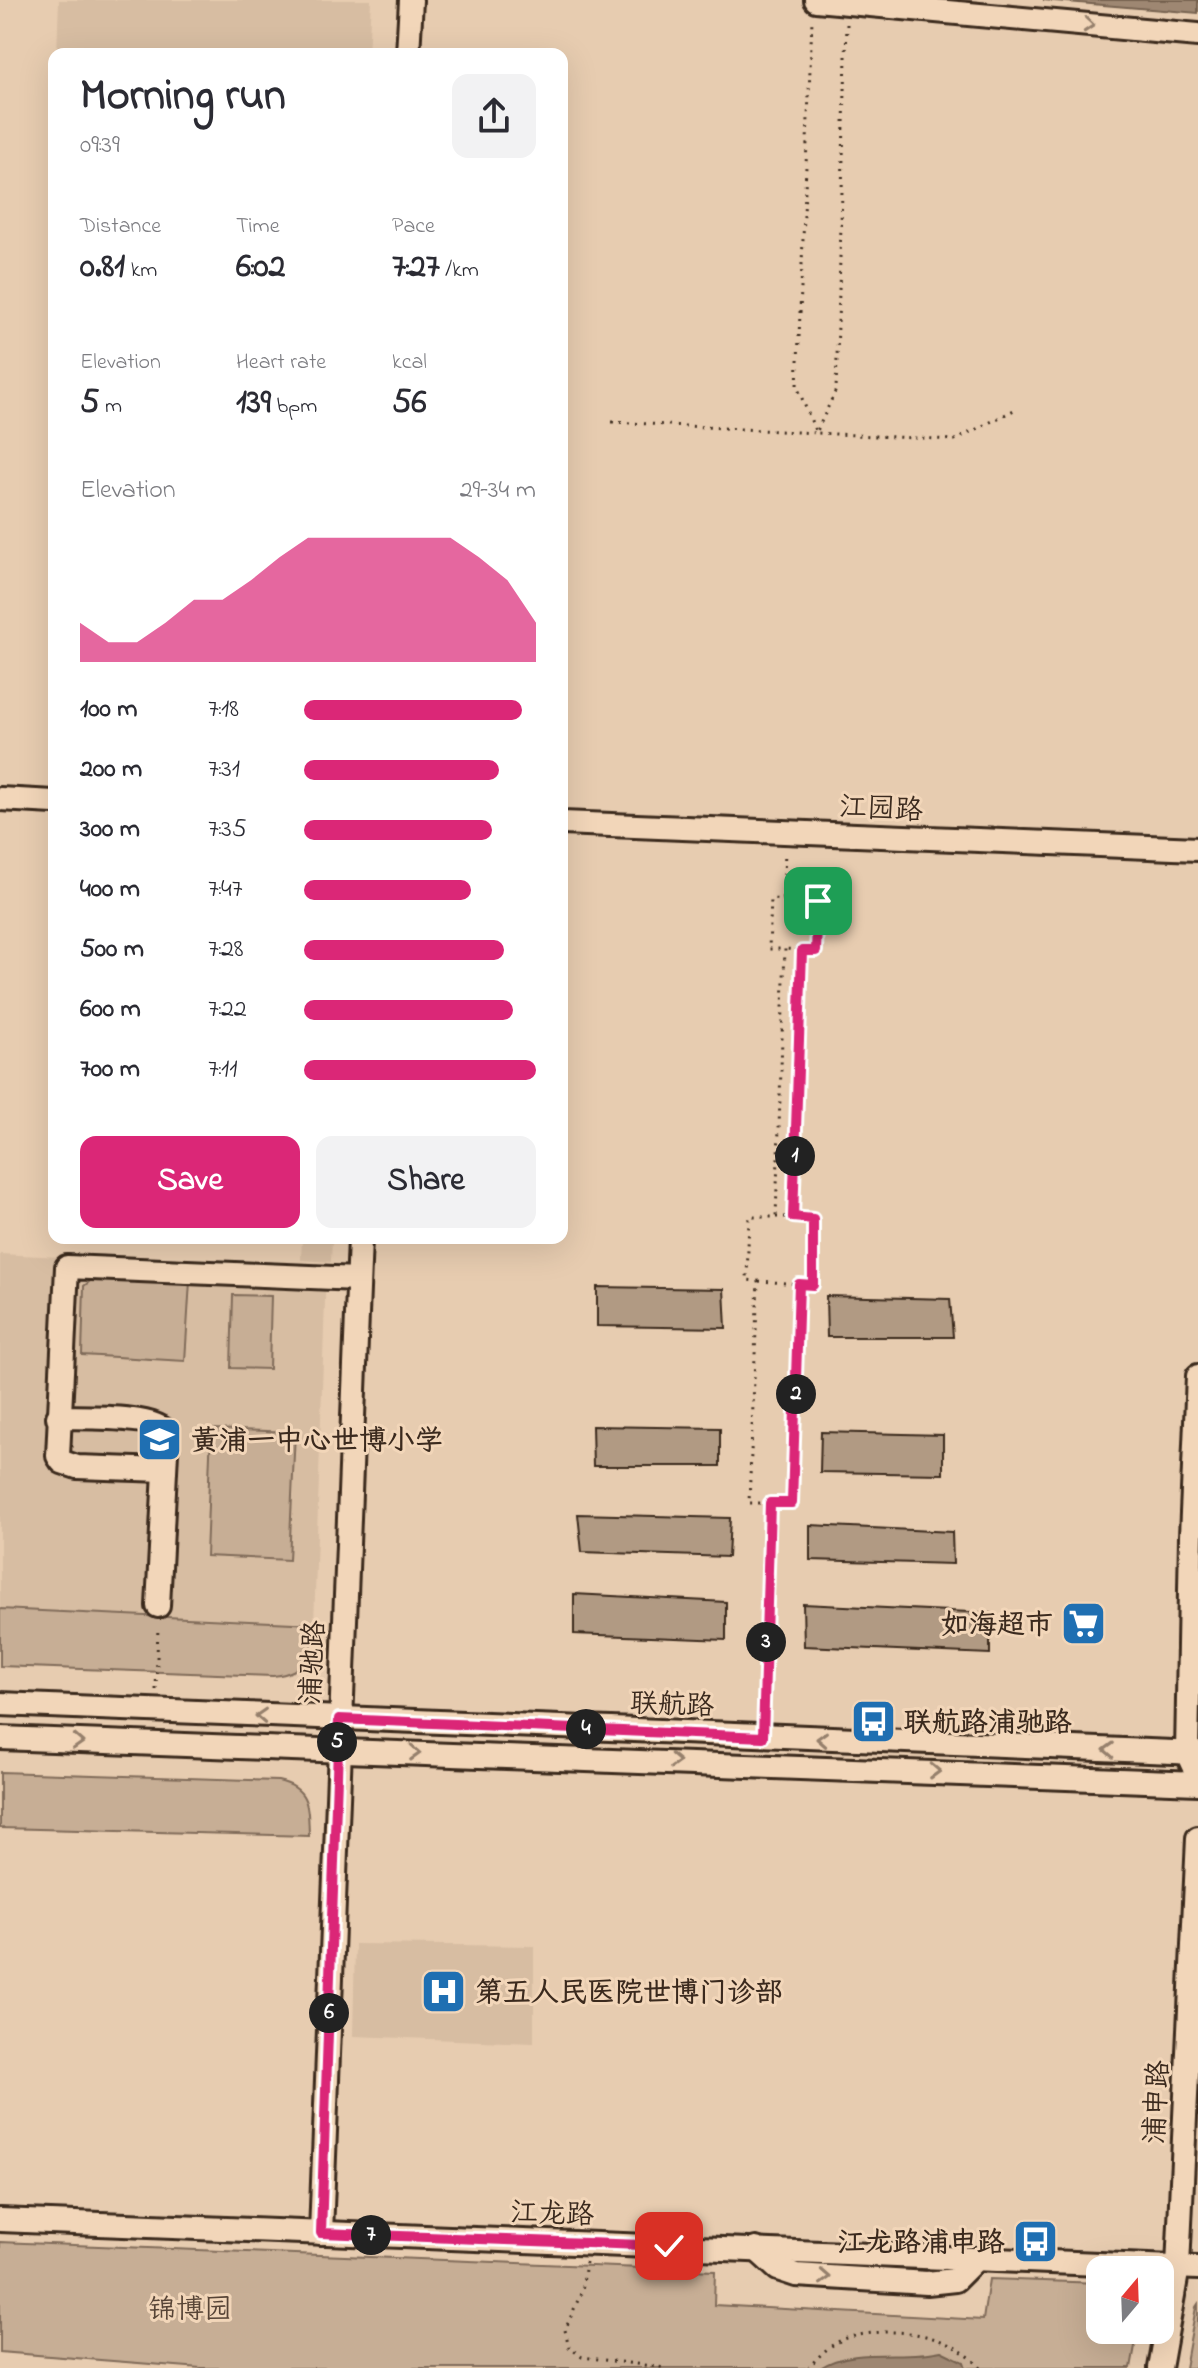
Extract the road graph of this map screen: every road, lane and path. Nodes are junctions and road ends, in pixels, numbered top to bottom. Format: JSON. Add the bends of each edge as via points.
{"nodes":[{"id":1,"x":411,"y":0,"type":"edge"},
{"id":2,"x":848,"y":3,"type":"junction"},
{"id":3,"x":814,"y":6,"type":"edge"},
{"id":4,"x":1198,"y":35,"type":"edge"},
{"id":5,"x":408,"y":48,"type":"edge"},
{"id":6,"x":1014,"y":410,"type":"dead end"},
{"id":7,"x":612,"y":422,"type":"dead end"},
{"id":8,"x":816,"y":433,"type":"junction"},
{"id":9,"x":0,"y":799,"type":"edge"},
{"id":10,"x":48,"y":802,"type":"edge"},
{"id":11,"x":568,"y":823,"type":"edge"},
{"id":12,"x":785,"y":848,"type":"dead end"},
{"id":13,"x":1198,"y":849,"type":"edge"},
{"id":14,"x":783,"y":899,"type":"junction"},
{"id":15,"x":785,"y":949,"type":"junction"},
{"id":16,"x":802,"y":951,"type":"junction"},
{"id":17,"x":776,"y":1217,"type":"junction"},
{"id":18,"x":793,"y":1217,"type":"junction"},
{"id":19,"x":360,"y":1244,"type":"edge"},
{"id":20,"x":358,"y":1279,"type":"junction"},
{"id":21,"x":758,"y":1281,"type":"junction"},
{"id":22,"x":799,"y":1284,"type":"junction"},
{"id":23,"x":1198,"y":1376,"type":"edge"},
{"id":24,"x":58,"y":1417,"type":"junction"},
{"id":25,"x":165,"y":1470,"type":"junction"},
{"id":26,"x":770,"y":1503,"type":"junction"},
{"id":27,"x":158,"y":1606,"type":"joint"},
{"id":28,"x":0,"y":1704,"type":"edge"},
{"id":29,"x":156,"y":1711,"type":"junction"},
{"id":30,"x":339,"y":1719,"type":"junction"},
{"id":31,"x":763,"y":1737,"type":"junction"},
{"id":32,"x":0,"y":1738,"type":"edge"},
{"id":33,"x":337,"y":1751,"type":"junction"},
{"id":34,"x":1193,"y":1753,"type":"edge"},
{"id":35,"x":1198,"y":1780,"type":"edge"},
{"id":36,"x":1198,"y":1838,"type":"edge"},
{"id":37,"x":0,"y":2220,"type":"edge"},
{"id":38,"x":321,"y":2233,"type":"junction"},
{"id":39,"x":594,"y":2244,"type":"junction"},
{"id":40,"x":1188,"y":2267,"type":"edge"},
{"id":41,"x":666,"y":2368,"type":"edge"},
{"id":42,"x":808,"y":2368,"type":"edge"},
{"id":43,"x":981,"y":2368,"type":"edge"},
{"id":44,"x":1160,"y":2368,"type":"edge"}],
"edges":[{"from":1,"to":5,"type":"street"},
{"from":2,"to":3,"type":"street"},
{"from":2,"to":4,"type":"street","one_way":true},
{"from":2,"to":8,"type":"path","via":[[836,390]]},
{"from":3,"to":8,"type":"path","via":[[797,386]]},
{"from":6,"to":8,"type":"path","via":[[955,440]]},
{"from":7,"to":8,"type":"path"},
{"from":9,"to":10,"type":"street"},
{"from":11,"to":13,"type":"street","name":"江园路"},
{"from":12,"to":14,"type":"path"},
{"from":14,"to":15,"type":"path","via":[[771,899],[769,949]]},
{"from":14,"to":16,"type":"path","via":[[818,901],[816,951]]},
{"from":15,"to":16,"type":"path"},
{"from":15,"to":17,"type":"path"},
{"from":16,"to":18,"type":"path"},
{"from":17,"to":18,"type":"path"},
{"from":17,"to":21,"type":"path","via":[[749,1217],[747,1280]]},
{"from":18,"to":22,"type":"path","via":[[813,1219],[813,1285]]},
{"from":19,"to":20,"type":"street","name":"浦驰路"},
{"from":20,"to":24,"type":"street","via":[[67,1267]]},
{"from":20,"to":30,"type":"street","name":"浦驰路"},
{"from":21,"to":22,"type":"path"},
{"from":21,"to":26,"type":"path","via":[[749,1503]]},
{"from":22,"to":26,"type":"path","via":[[792,1503]]},
{"from":23,"to":34,"type":"street","via":[[1191,1536]]},
{"from":24,"to":25,"type":"street","via":[[62,1462]]},
{"from":24,"to":25,"type":"street","via":[[158,1424],[167,1433]]},
{"from":25,"to":27,"type":"street"},
{"from":26,"to":31,"type":"path"},
{"from":27,"to":29,"type":"path"},
{"from":28,"to":29,"type":"street","name":"联航路"},
{"from":30,"to":29,"type":"street","name":"联航路","one_way":true},
{"from":30,"to":31,"type":"street","name":"联航路"},
{"from":30,"to":33,"type":"street","name":"浦驰路"},
{"from":34,"to":31,"type":"street","name":"联航路","one_way":true},
{"from":32,"to":33,"type":"street","name":"联航路","one_way":true},
{"from":33,"to":35,"type":"street","name":"联航路","one_way":true},
{"from":33,"to":38,"type":"street","name":"浦驰路"},
{"from":34,"to":35,"type":"street"},
{"from":36,"to":40,"type":"street","name":"浦申路"},
{"from":37,"to":38,"type":"street","name":"江龙路"},
{"from":38,"to":39,"type":"street","name":"江龙路"},
{"from":39,"to":40,"type":"street","name":"江龙路"},
{"from":39,"to":41,"type":"path","via":[[565,2330],[569,2347],[582,2357]]},
{"from":40,"to":44,"type":"street","name":"浦申路"},
{"from":42,"to":43,"type":"path","via":[[846,2338],[919,2334],[957,2346]]}]}
